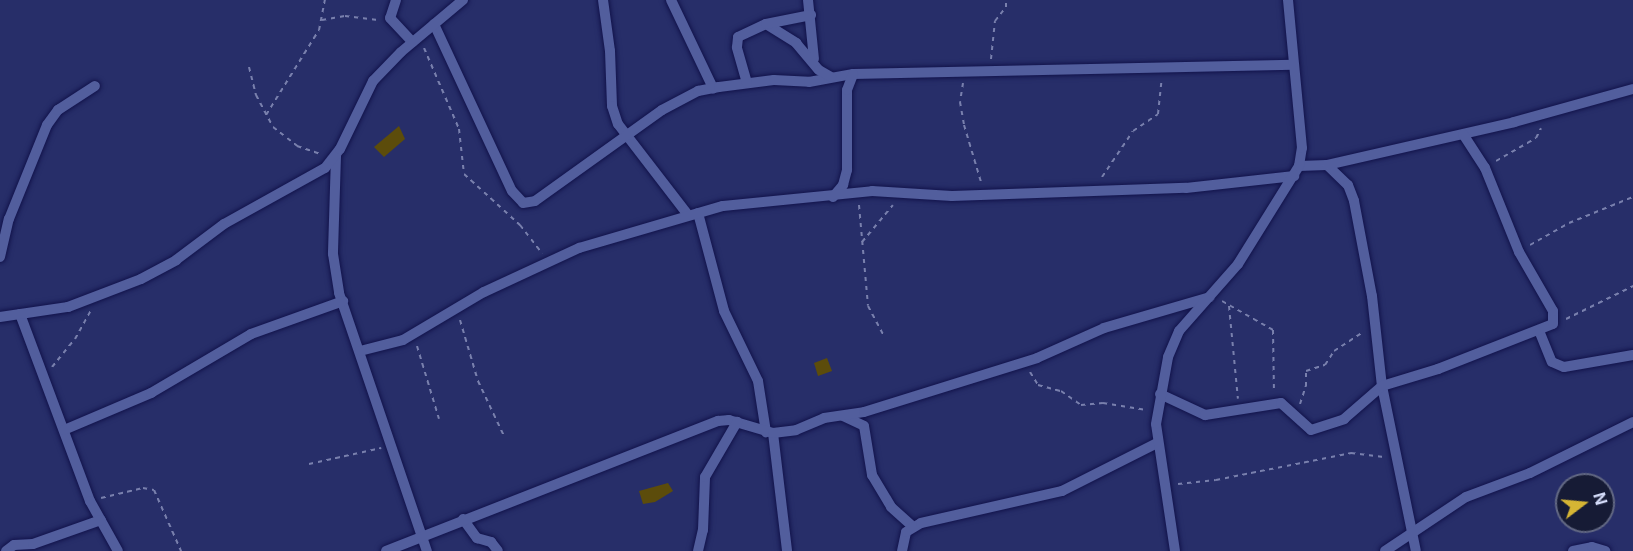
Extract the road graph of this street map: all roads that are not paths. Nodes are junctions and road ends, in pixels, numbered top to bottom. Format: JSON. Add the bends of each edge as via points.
{"nodes":[{"id":1,"x":396,"y":0,"type":"edge"},
{"id":2,"x":463,"y":0,"type":"edge"},
{"id":3,"x":603,"y":0,"type":"edge"},
{"id":4,"x":671,"y":0,"type":"edge"},
{"id":5,"x":808,"y":0,"type":"edge"},
{"id":6,"x":1288,"y":0,"type":"edge"},
{"id":7,"x":811,"y":15,"type":"junction"},
{"id":8,"x":434,"y":24,"type":"junction"},
{"id":9,"x":766,"y":24,"type":"junction"},
{"id":10,"x":415,"y":40,"type":"junction"},
{"id":11,"x":1293,"y":65,"type":"junction"},
{"id":12,"x":816,"y":66,"type":"junction"},
{"id":13,"x":854,"y":74,"type":"junction"},
{"id":14,"x":831,"y":77,"type":"junction"},
{"id":15,"x":747,"y":83,"type":"junction"},
{"id":16,"x":96,"y":86,"type":"dead end"},
{"id":17,"x":713,"y":88,"type":"junction"},
{"id":18,"x":1633,"y":89,"type":"edge"},
{"id":19,"x":1463,"y":134,"type":"junction"},
{"id":20,"x":626,"y":135,"type":"junction"},
{"id":21,"x":335,"y":157,"type":"junction"},
{"id":22,"x":1327,"y":165,"type":"junction"},
{"id":23,"x":1297,"y":171,"type":"junction"},
{"id":24,"x":833,"y":197,"type":"junction"},
{"id":25,"x":693,"y":214,"type":"junction"},
{"id":26,"x":0,"y":257,"type":"edge"},
{"id":27,"x":1211,"y":296,"type":"junction"},
{"id":28,"x":342,"y":301,"type":"junction"},
{"id":29,"x":20,"y":314,"type":"junction"},
{"id":30,"x":0,"y":318,"type":"edge"},
{"id":31,"x":1540,"y":333,"type":"junction"},
{"id":32,"x":360,"y":351,"type":"junction"},
{"id":33,"x":1633,"y":355,"type":"edge"},
{"id":34,"x":1382,"y":386,"type":"junction"},
{"id":35,"x":1160,"y":394,"type":"junction"},
{"id":36,"x":840,"y":415,"type":"junction"},
{"id":37,"x":737,"y":422,"type":"junction"},
{"id":38,"x":1633,"y":422,"type":"edge"},
{"id":39,"x":64,"y":430,"type":"junction"},
{"id":40,"x":770,"y":432,"type":"junction"},
{"id":41,"x":1157,"y":443,"type":"junction"},
{"id":42,"x":463,"y":519,"type":"junction"},
{"id":43,"x":101,"y":520,"type":"junction"},
{"id":44,"x":913,"y":527,"type":"junction"},
{"id":45,"x":1412,"y":531,"type":"junction"},
{"id":46,"x":425,"y":535,"type":"junction"},
{"id":47,"x":6,"y":551,"type":"edge"},
{"id":48,"x":118,"y":551,"type":"edge"},
{"id":49,"x":386,"y":551,"type":"edge"},
{"id":50,"x":428,"y":551,"type":"edge"},
{"id":51,"x":498,"y":551,"type":"edge"},
{"id":52,"x":698,"y":551,"type":"edge"},
{"id":53,"x":787,"y":551,"type":"edge"},
{"id":54,"x":902,"y":551,"type":"edge"},
{"id":55,"x":1175,"y":551,"type":"edge"},
{"id":56,"x":1385,"y":551,"type":"edge"},
{"id":57,"x":1416,"y":551,"type":"edge"},
{"id":58,"x":1573,"y":551,"type":"edge"},
{"id":59,"x":1605,"y":551,"type":"edge"}],
"edges":[{"from":1,"to":10,"type":"street","via":[[390,18]]},
{"from":2,"to":8,"type":"street"},
{"from":3,"to":20,"type":"street","via":[[612,106]]},
{"from":4,"to":17,"type":"street"},
{"from":5,"to":7,"type":"street"},
{"from":6,"to":11,"type":"street"},
{"from":7,"to":9,"type":"street"},
{"from":7,"to":12,"type":"street"},
{"from":8,"to":10,"type":"street"},
{"from":8,"to":20,"type":"street","via":[[512,191],[523,203],[535,201]]},
{"from":9,"to":12,"type":"street","via":[[796,43]]},
{"from":9,"to":15,"type":"street","via":[[736,40]]},
{"from":10,"to":21,"type":"street","via":[[373,81]]},
{"from":11,"to":13,"type":"street"},
{"from":11,"to":23,"type":"street","via":[[1302,148]]},
{"from":12,"to":14,"type":"street"},
{"from":13,"to":14,"type":"street"},
{"from":13,"to":24,"type":"street","via":[[847,90],[847,170],[843,185]]},
{"from":14,"to":15,"type":"street","via":[[794,83]]},
{"from":15,"to":17,"type":"street"},
{"from":16,"to":26,"type":"street","via":[[58,110],[47,125],[9,219]]},
{"from":17,"to":20,"type":"street","via":[[682,99]]},
{"from":18,"to":19,"type":"street"},
{"from":19,"to":22,"type":"street"},
{"from":19,"to":31,"type":"street","via":[[1485,168],[1519,252],[1553,311],[1553,324]]},
{"from":20,"to":25,"type":"street"},
{"from":21,"to":28,"type":"street","via":[[333,254]]},
{"from":21,"to":29,"type":"street","via":[[300,184],[224,224],[165,267],[95,299]]},
{"from":22,"to":23,"type":"street"},
{"from":22,"to":34,"type":"street","via":[[1352,193]]},
{"from":23,"to":24,"type":"street","via":[[1186,188],[858,193]]},
{"from":23,"to":27,"type":"street","via":[[1261,222],[1238,264]]},
{"from":24,"to":25,"type":"street","via":[[755,201]]},
{"from":25,"to":32,"type":"street","via":[[606,238],[549,262],[413,335]]},
{"from":25,"to":40,"type":"street","via":[[724,311],[759,381]]},
{"from":27,"to":35,"type":"street","via":[[1173,341]]},
{"from":27,"to":36,"type":"street","via":[[1104,328],[1028,360],[864,412]]},
{"from":28,"to":32,"type":"street"},
{"from":28,"to":39,"type":"street","via":[[251,333],[151,393]]},
{"from":29,"to":30,"type":"street"},
{"from":29,"to":39,"type":"street"},
{"from":31,"to":33,"type":"street","via":[[1552,362],[1564,367]]},
{"from":31,"to":34,"type":"street"},
{"from":32,"to":46,"type":"street"},
{"from":34,"to":35,"type":"street","via":[[1355,411],[1327,427],[1311,430],[1285,404],[1205,415]]},
{"from":34,"to":45,"type":"street"},
{"from":35,"to":41,"type":"street"},
{"from":36,"to":40,"type":"street","via":[[796,430]]},
{"from":36,"to":44,"type":"street","via":[[864,426],[872,475],[891,507]]},
{"from":37,"to":40,"type":"street"},
{"from":37,"to":42,"type":"street","via":[[718,421],[597,471]]},
{"from":37,"to":52,"type":"street","via":[[705,477],[703,530]]},
{"from":38,"to":45,"type":"street","via":[[1530,473],[1466,497]]},
{"from":39,"to":43,"type":"street"},
{"from":40,"to":53,"type":"street"},
{"from":41,"to":44,"type":"street","via":[[1062,491]]},
{"from":41,"to":55,"type":"street"},
{"from":42,"to":46,"type":"street"},
{"from":42,"to":51,"type":"street","via":[[477,538],[491,542]]},
{"from":43,"to":47,"type":"street","via":[[33,544],[14,545]]},
{"from":43,"to":48,"type":"street"},
{"from":44,"to":54,"type":"street","via":[[904,537]]},
{"from":45,"to":56,"type":"street"},
{"from":45,"to":57,"type":"street"},
{"from":46,"to":49,"type":"street"},
{"from":46,"to":50,"type":"street"},
{"from":58,"to":59,"type":"street","via":[[1592,547]]}]}
